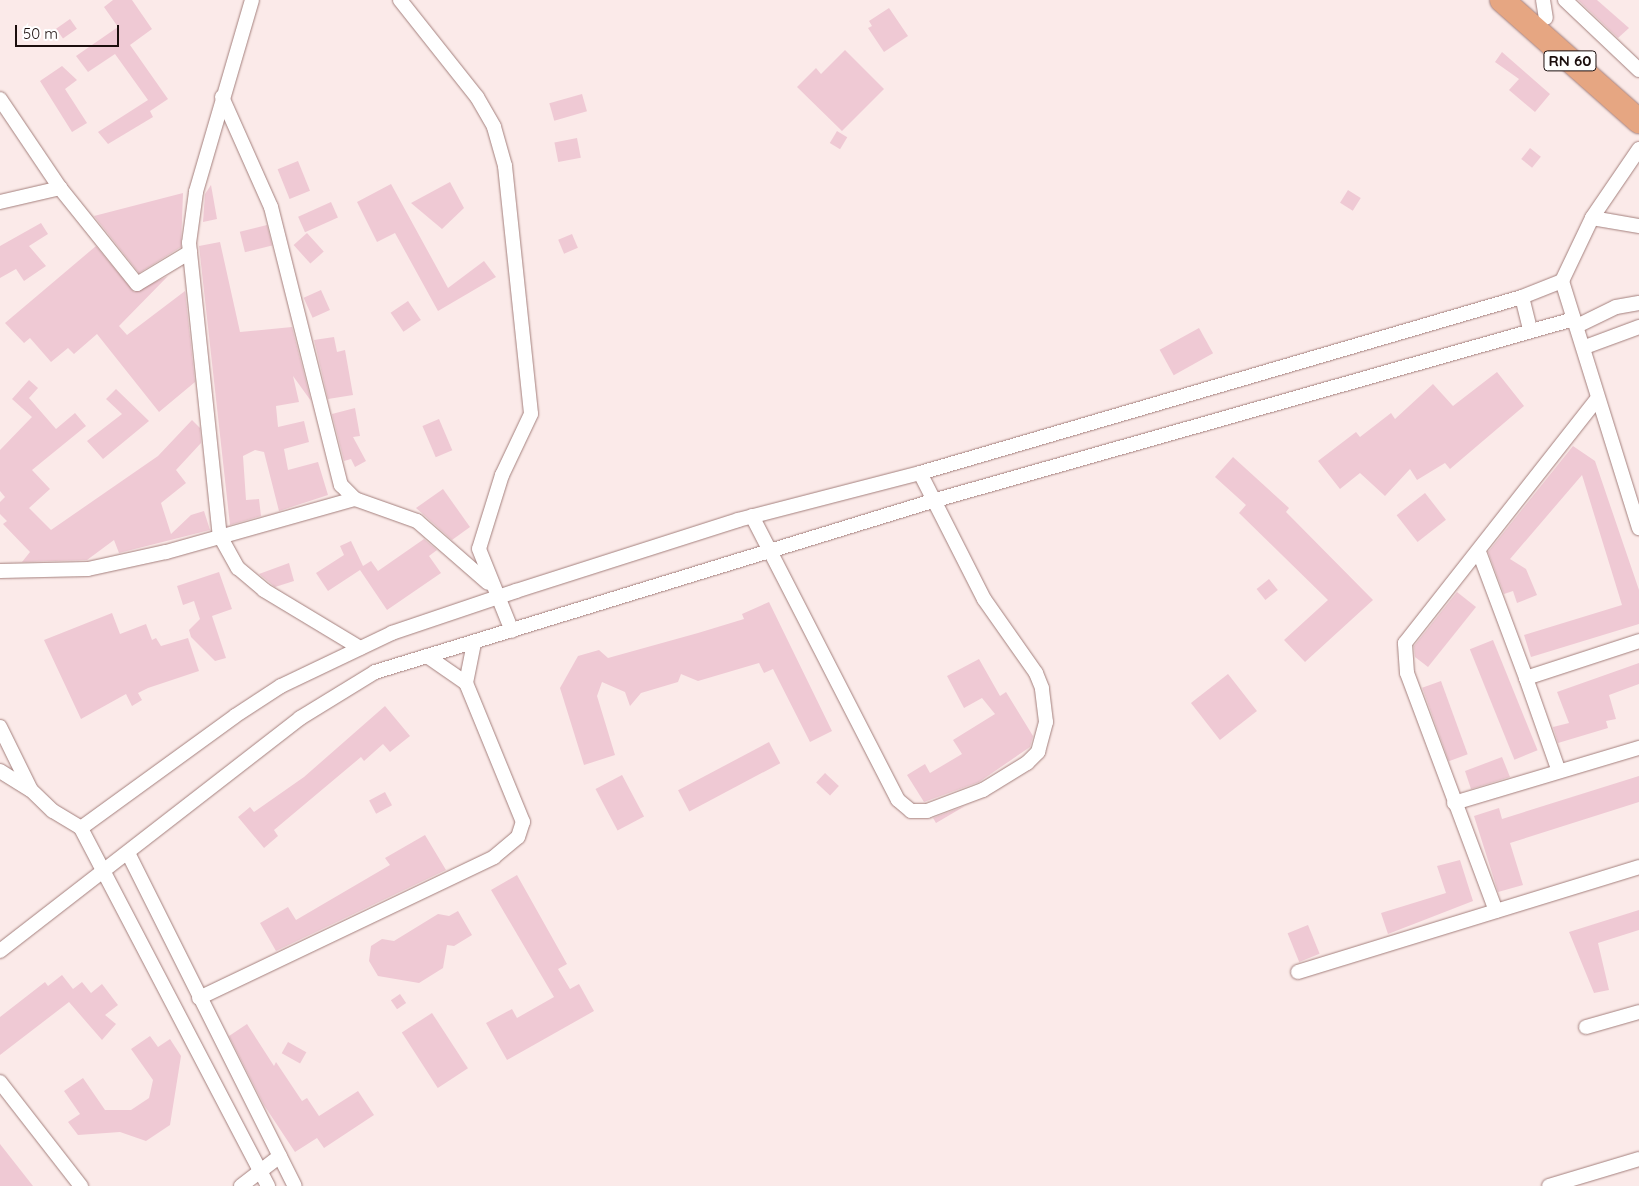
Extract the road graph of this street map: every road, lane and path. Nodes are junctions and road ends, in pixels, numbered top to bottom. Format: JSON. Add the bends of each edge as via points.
{"nodes":[{"id":1,"x":252,"y":0,"type":"edge"},
{"id":2,"x":400,"y":0,"type":"edge"},
{"id":3,"x":1502,"y":0,"type":"edge"},
{"id":4,"x":1526,"y":0,"type":"edge"},
{"id":5,"x":1565,"y":0,"type":"edge"},
{"id":6,"x":1544,"y":9,"type":"edge"},
{"id":7,"x":1639,"y":70,"type":"edge"},
{"id":8,"x":222,"y":97,"type":"junction"},
{"id":9,"x":0,"y":99,"type":"edge"},
{"id":10,"x":1639,"y":100,"type":"edge"},
{"id":11,"x":1639,"y":121,"type":"edge"},
{"id":12,"x":1639,"y":149,"type":"edge"},
{"id":13,"x":60,"y":188,"type":"junction"},
{"id":14,"x":0,"y":202,"type":"edge"},
{"id":15,"x":1592,"y":218,"type":"junction"},
{"id":16,"x":1639,"y":226,"type":"edge"},
{"id":17,"x":190,"y":252,"type":"junction"},
{"id":18,"x":1562,"y":281,"type":"junction"},
{"id":19,"x":1522,"y":297,"type":"junction"},
{"id":20,"x":1639,"y":303,"type":"edge"},
{"id":21,"x":1575,"y":322,"type":"junction"},
{"id":22,"x":1639,"y":327,"type":"edge"},
{"id":23,"x":1530,"y":330,"type":"junction"},
{"id":24,"x":1585,"y":347,"type":"junction"},
{"id":25,"x":1598,"y":398,"type":"junction"},
{"id":26,"x":920,"y":473,"type":"junction"},
{"id":27,"x":355,"y":499,"type":"junction"},
{"id":28,"x":936,"y":500,"type":"junction"},
{"id":29,"x":752,"y":516,"type":"junction"},
{"id":30,"x":1639,"y":528,"type":"edge"},
{"id":31,"x":220,"y":536,"type":"junction"},
{"id":32,"x":768,"y":551,"type":"junction"},
{"id":33,"x":1479,"y":552,"type":"junction"},
{"id":34,"x":0,"y":571,"type":"edge"},
{"id":35,"x":490,"y":585,"type":"junction"},
{"id":36,"x":499,"y":596,"type":"junction"},
{"id":37,"x":512,"y":631,"type":"junction"},
{"id":38,"x":1639,"y":641,"type":"edge"},
{"id":39,"x":474,"y":643,"type":"junction"},
{"id":40,"x":360,"y":648,"type":"junction"},
{"id":41,"x":427,"y":656,"type":"junction"},
{"id":42,"x":1526,"y":678,"type":"junction"},
{"id":43,"x":466,"y":683,"type":"junction"},
{"id":44,"x":0,"y":727,"type":"edge"},
{"id":45,"x":1639,"y":748,"type":"edge"},
{"id":46,"x":1558,"y":769,"type":"junction"},
{"id":47,"x":0,"y":771,"type":"edge"},
{"id":48,"x":31,"y":790,"type":"junction"},
{"id":49,"x":1454,"y":803,"type":"junction"},
{"id":50,"x":81,"y":828,"type":"junction"},
{"id":51,"x":129,"y":855,"type":"junction"},
{"id":52,"x":1639,"y":867,"type":"edge"},
{"id":53,"x":106,"y":870,"type":"junction"},
{"id":54,"x":1496,"y":911,"type":"junction"},
{"id":55,"x":0,"y":951,"type":"edge"},
{"id":56,"x":1298,"y":972,"type":"dead end"},
{"id":57,"x":200,"y":998,"type":"junction"},
{"id":58,"x":1639,"y":1012,"type":"edge"},
{"id":59,"x":1586,"y":1027,"type":"dead end"},
{"id":60,"x":0,"y":1082,"type":"edge"},
{"id":61,"x":280,"y":1156,"type":"junction"},
{"id":62,"x":1639,"y":1159,"type":"edge"},
{"id":63,"x":260,"y":1170,"type":"junction"},
{"id":64,"x":1592,"y":1180,"type":"edge"},
{"id":65,"x":81,"y":1186,"type":"edge"},
{"id":66,"x":242,"y":1186,"type":"edge"},
{"id":67,"x":268,"y":1186,"type":"edge"},
{"id":68,"x":295,"y":1186,"type":"edge"},
{"id":69,"x":1549,"y":1186,"type":"edge"}],
"edges":[{"from":1,"to":8,"type":"street"},
{"from":2,"to":35,"type":"street","via":[[477,97],[494,127],[505,166],[531,414],[484,525],[479,549]]},
{"from":3,"to":11,"type":"highway","number":"RN 60"},
{"from":4,"to":6,"type":"highway","number":"RN 60"},
{"from":5,"to":7,"type":"street"},
{"from":6,"to":10,"type":"highway","number":"RN 60"},
{"from":8,"to":17,"type":"street","via":[[196,192]]},
{"from":8,"to":27,"type":"street","via":[[272,207],[338,478]]},
{"from":9,"to":13,"type":"street"},
{"from":12,"to":15,"type":"street"},
{"from":13,"to":14,"type":"street"},
{"from":13,"to":17,"type":"street","via":[[137,284]]},
{"from":15,"to":16,"type":"street"},
{"from":15,"to":18,"type":"street"},
{"from":17,"to":31,"type":"street"},
{"from":18,"to":19,"type":"street"},
{"from":18,"to":21,"type":"street"},
{"from":19,"to":23,"type":"street"},
{"from":19,"to":26,"type":"street"},
{"from":20,"to":21,"type":"street","via":[[1616,307]]},
{"from":21,"to":23,"type":"street"},
{"from":21,"to":24,"type":"street"},
{"from":22,"to":24,"type":"street"},
{"from":23,"to":28,"type":"street"},
{"from":24,"to":25,"type":"street"},
{"from":25,"to":30,"type":"street"},
{"from":25,"to":33,"type":"street"},
{"from":26,"to":28,"type":"street"},
{"from":26,"to":29,"type":"street"},
{"from":27,"to":31,"type":"street"},
{"from":27,"to":35,"type":"street","via":[[417,521]]},
{"from":28,"to":32,"type":"street"},
{"from":28,"to":32,"type":"street","via":[[984,599],[1036,673],[1046,722],[1038,752],[1027,763],[983,790],[927,811],[910,811],[898,800]]},
{"from":29,"to":32,"type":"street"},
{"from":29,"to":36,"type":"street"},
{"from":31,"to":34,"type":"street","via":[[88,569]]},
{"from":31,"to":40,"type":"street","via":[[238,568],[264,590]]},
{"from":32,"to":37,"type":"street"},
{"from":33,"to":42,"type":"street"},
{"from":33,"to":49,"type":"street","via":[[1411,631],[1402,657]]},
{"from":35,"to":36,"type":"street"},
{"from":36,"to":37,"type":"street"},
{"from":36,"to":40,"type":"street"},
{"from":37,"to":39,"type":"street"},
{"from":38,"to":42,"type":"street"},
{"from":39,"to":41,"type":"street"},
{"from":39,"to":43,"type":"street"},
{"from":40,"to":50,"type":"street","via":[[281,686],[234,716]]},
{"from":41,"to":43,"type":"street"},
{"from":41,"to":51,"type":"street","via":[[375,672],[340,690]]},
{"from":42,"to":46,"type":"street"},
{"from":43,"to":57,"type":"street","via":[[523,822],[518,837],[494,857]]},
{"from":44,"to":48,"type":"street"},
{"from":45,"to":46,"type":"street"},
{"from":46,"to":49,"type":"street"},
{"from":47,"to":48,"type":"street"},
{"from":48,"to":50,"type":"street","via":[[53,812]]},
{"from":49,"to":54,"type":"street"},
{"from":50,"to":53,"type":"street"},
{"from":51,"to":53,"type":"street"},
{"from":51,"to":57,"type":"street"},
{"from":52,"to":54,"type":"street"},
{"from":53,"to":55,"type":"street"},
{"from":53,"to":63,"type":"street"},
{"from":54,"to":56,"type":"street"},
{"from":57,"to":61,"type":"street"},
{"from":58,"to":59,"type":"street"},
{"from":60,"to":65,"type":"street"},
{"from":61,"to":63,"type":"street"},
{"from":61,"to":68,"type":"street"},
{"from":62,"to":64,"type":"street"},
{"from":63,"to":66,"type":"street"},
{"from":63,"to":67,"type":"street"},
{"from":64,"to":69,"type":"street"}]}
